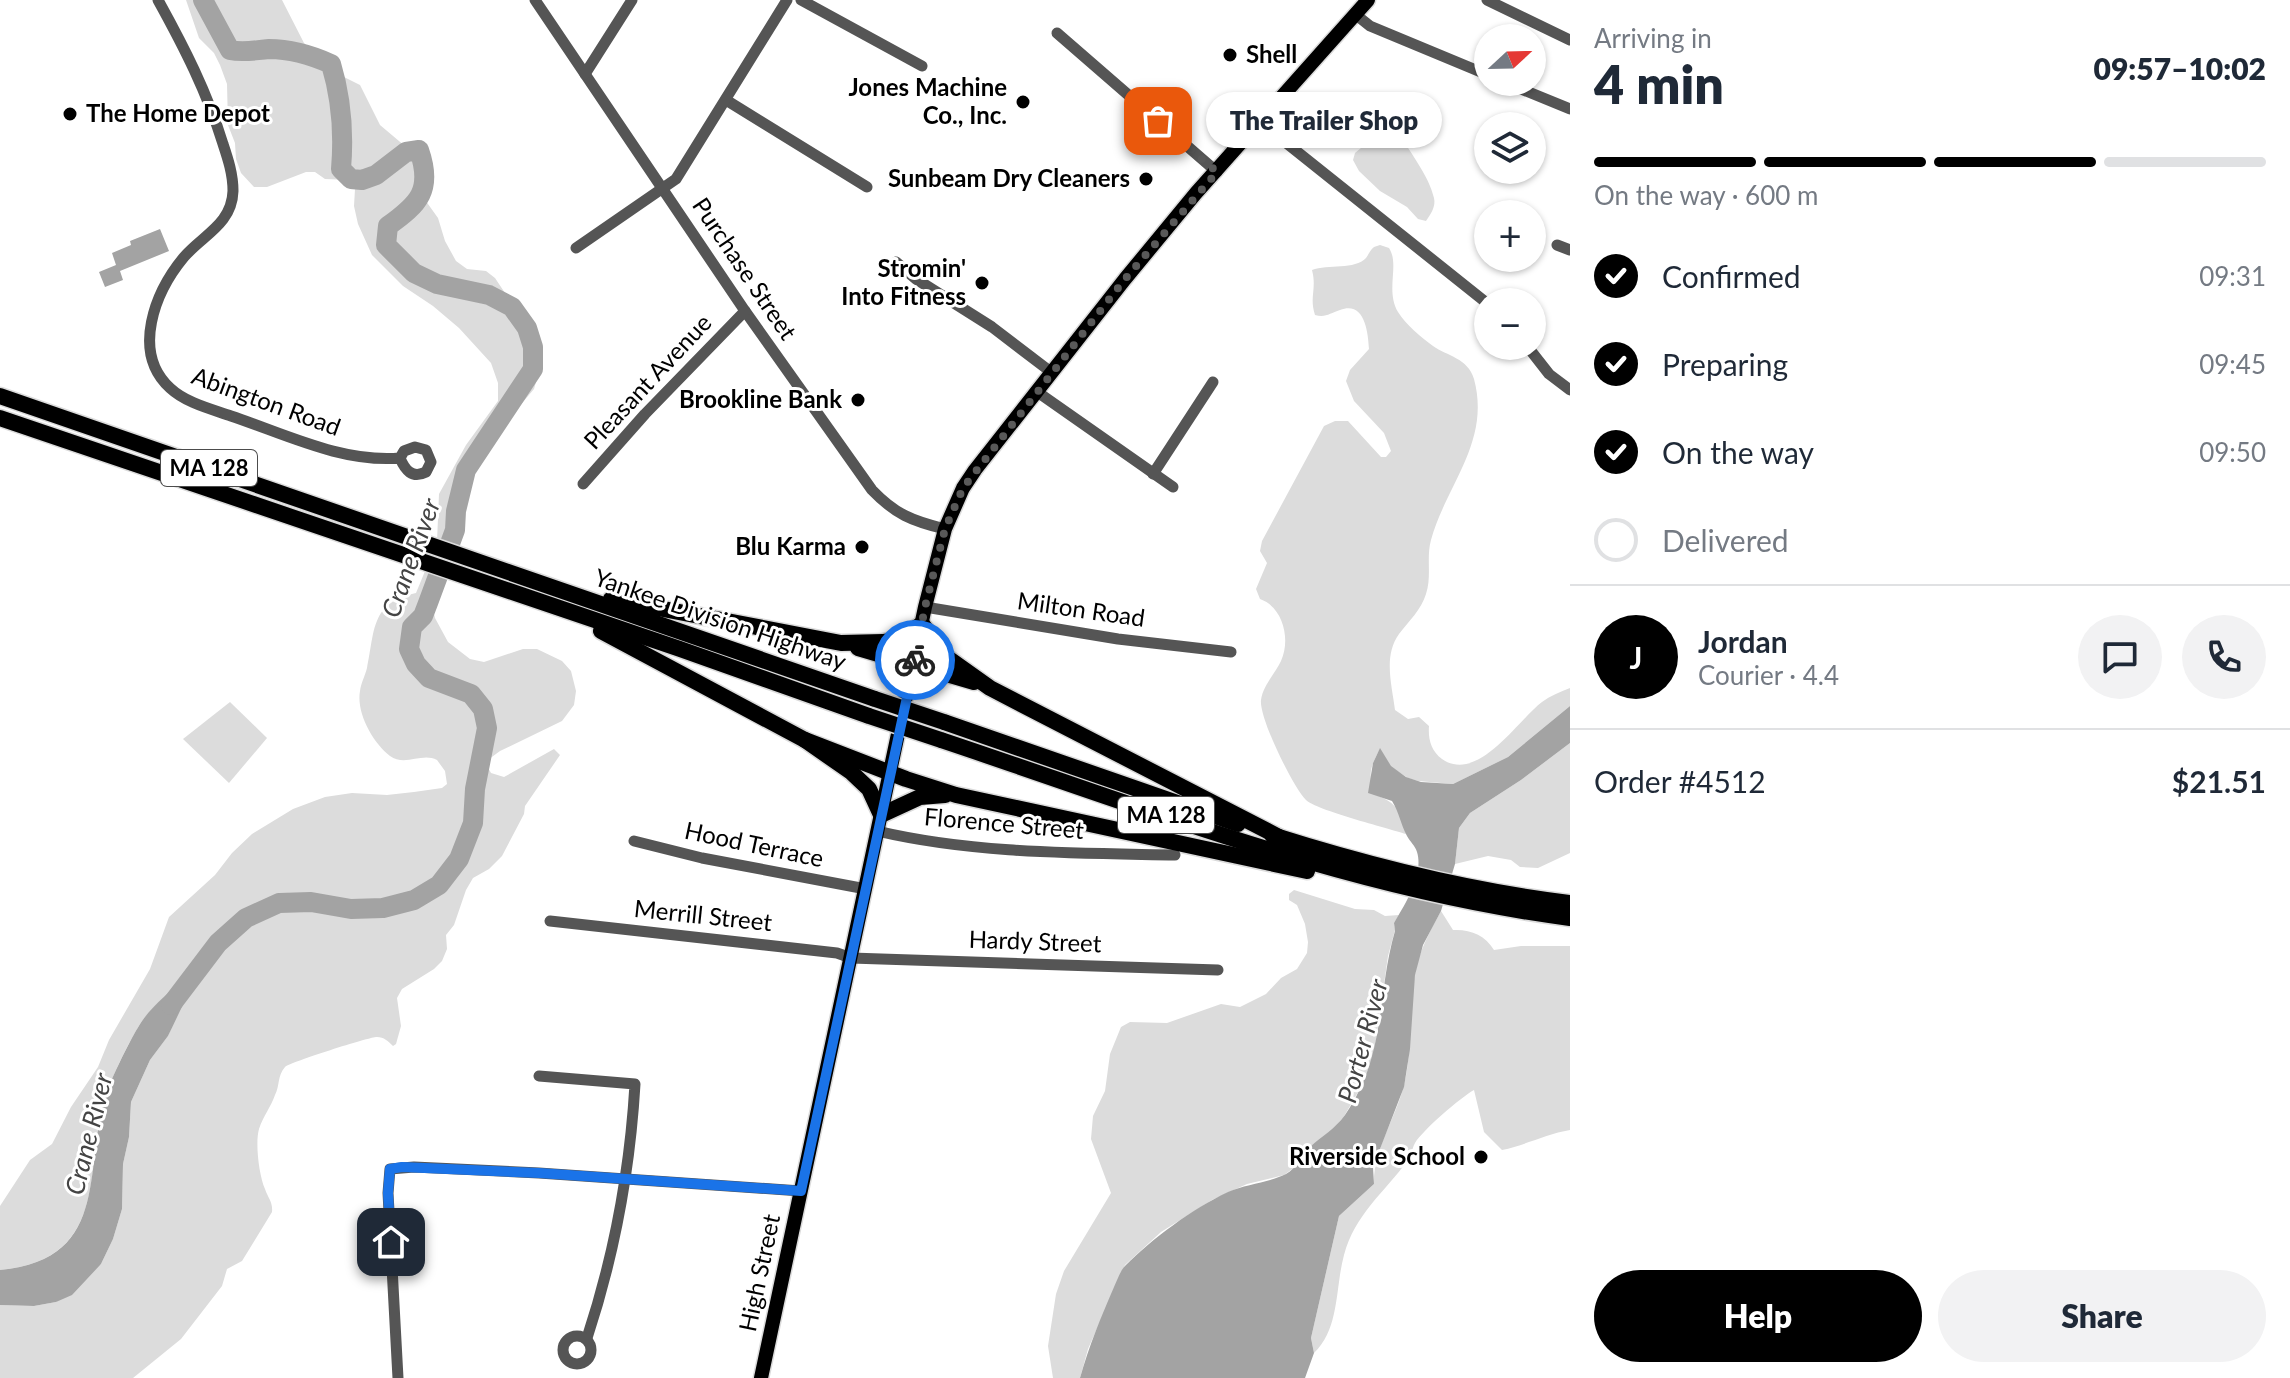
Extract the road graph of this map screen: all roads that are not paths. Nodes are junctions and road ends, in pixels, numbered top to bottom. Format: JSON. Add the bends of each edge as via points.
{"nodes":[{"id":1,"x":158,"y":0,"type":"edge"},
{"id":2,"x":535,"y":0,"type":"edge"},
{"id":3,"x":632,"y":0,"type":"edge"},
{"id":4,"x":787,"y":0,"type":"edge"},
{"id":5,"x":801,"y":0,"type":"edge"},
{"id":6,"x":1368,"y":0,"type":"edge"},
{"id":7,"x":1487,"y":0,"type":"edge"},
{"id":8,"x":1355,"y":14,"type":"junction"},
{"id":9,"x":1057,"y":33,"type":"dead end"},
{"id":10,"x":1570,"y":40,"type":"edge"},
{"id":11,"x":922,"y":66,"type":"dead end"},
{"id":12,"x":1474,"y":69,"type":"edge"},
{"id":13,"x":585,"y":74,"type":"junction"},
{"id":14,"x":1538,"y":96,"type":"edge"},
{"id":15,"x":726,"y":100,"type":"junction"},
{"id":16,"x":1570,"y":109,"type":"edge"},
{"id":17,"x":1260,"y":122,"type":"junction"},
{"id":18,"x":1217,"y":172,"type":"junction"},
{"id":19,"x":867,"y":187,"type":"dead end"},
{"id":20,"x":663,"y":188,"type":"junction"},
{"id":21,"x":1557,"y":245,"type":"dead end"},
{"id":22,"x":576,"y":248,"type":"dead end"},
{"id":23,"x":1570,"y":250,"type":"edge"},
{"id":24,"x":896,"y":262,"type":"dead end"},
{"id":25,"x":1474,"y":293,"type":"edge"},
{"id":26,"x":745,"y":311,"type":"junction"},
{"id":27,"x":1538,"y":360,"type":"edge"},
{"id":28,"x":1051,"y":372,"type":"junction"},
{"id":29,"x":1213,"y":382,"type":"dead end"},
{"id":30,"x":1570,"y":390,"type":"edge"},
{"id":31,"x":1036,"y":391,"type":"junction"},
{"id":32,"x":0,"y":396,"type":"edge"},
{"id":33,"x":0,"y":418,"type":"edge"},
{"id":34,"x":400,"y":458,"type":"dead end"},
{"id":35,"x":1153,"y":474,"type":"junction"},
{"id":36,"x":583,"y":484,"type":"dead end"},
{"id":37,"x":1173,"y":487,"type":"dead end"},
{"id":38,"x":945,"y":529,"type":"junction"},
{"id":39,"x":923,"y":616,"type":"junction"},
{"id":40,"x":631,"y":624,"type":"junction"},
{"id":41,"x":684,"y":642,"type":"junction"},
{"id":42,"x":841,"y":643,"type":"junction"},
{"id":43,"x":1231,"y":652,"type":"dead end"},
{"id":44,"x":914,"y":664,"type":"junction"},
{"id":45,"x":990,"y":688,"type":"junction"},
{"id":46,"x":805,"y":740,"type":"junction"},
{"id":47,"x":891,"y":771,"type":"junction"},
{"id":48,"x":956,"y":795,"type":"junction"},
{"id":49,"x":879,"y":823,"type":"junction"},
{"id":50,"x":1281,"y":838,"type":"junction"},
{"id":51,"x":634,"y":841,"type":"dead end"},
{"id":52,"x":1175,"y":855,"type":"dead end"},
{"id":53,"x":1356,"y":876,"type":"junction"},
{"id":54,"x":1394,"y":879,"type":"junction"},
{"id":55,"x":866,"y":889,"type":"junction"},
{"id":56,"x":1460,"y":893,"type":"junction"},
{"id":57,"x":1570,"y":903,"type":"edge"},
{"id":58,"x":1570,"y":918,"type":"edge"},
{"id":59,"x":550,"y":921,"type":"dead end"},
{"id":60,"x":851,"y":958,"type":"junction"},
{"id":61,"x":1218,"y":970,"type":"dead end"},
{"id":62,"x":539,"y":1076,"type":"dead end"},
{"id":63,"x":626,"y":1180,"type":"junction"},
{"id":64,"x":801,"y":1191,"type":"junction"},
{"id":65,"x":587,"y":1338,"type":"dead end"},
{"id":66,"x":398,"y":1378,"type":"edge"},
{"id":67,"x":761,"y":1378,"type":"edge"}],
"edges":[{"from":1,"to":34,"type":"street","name":"Abington Road","via":[[214,115],[233,193],[223,221],[185,257],[153,313],[149,341],[156,370],[173,391],[203,406],[337,452],[374,460]]},
{"from":2,"to":13,"type":"street","name":"Purchase Street"},
{"from":3,"to":13,"type":"street"},
{"from":4,"to":15,"type":"street"},
{"from":5,"to":11,"type":"street"},
{"from":6,"to":8,"type":"main road","name":"High Street"},
{"from":7,"to":10,"type":"street"},
{"from":8,"to":12,"type":"street","via":[[1370,26]]},
{"from":8,"to":17,"type":"main road","name":"High Street"},
{"from":9,"to":18,"type":"street"},
{"from":13,"to":20,"type":"street","name":"Purchase Street"},
{"from":14,"to":16,"type":"street"},
{"from":15,"to":19,"type":"street"},
{"from":15,"to":20,"type":"street","via":[[676,179]]},
{"from":17,"to":18,"type":"main road","name":"High Street"},
{"from":17,"to":25,"type":"street"},
{"from":18,"to":28,"type":"main road","name":"High Street"},
{"from":20,"to":22,"type":"street"},
{"from":20,"to":26,"type":"street","name":"Purchase Street"},
{"from":21,"to":23,"type":"street"},
{"from":24,"to":28,"type":"street"},
{"from":26,"to":36,"type":"street","name":"Pleasant Avenue"},
{"from":26,"to":38,"type":"street","name":"Purchase Street","via":[[872,490],[891,510]]},
{"from":27,"to":30,"type":"street"},
{"from":28,"to":31,"type":"main road","name":"High Street"},
{"from":29,"to":35,"type":"street"},
{"from":31,"to":35,"type":"street"},
{"from":31,"to":38,"type":"main road","name":"High Street","via":[[975,470]]},
{"from":32,"to":40,"type":"highway","name":"Yankee Division Highway","number":"MA 128","via":[[564,591]]},
{"from":33,"to":40,"type":"highway","name":"Yankee Division Highway","number":"MA 128","via":[[554,606]]},
{"from":35,"to":37,"type":"street"},
{"from":38,"to":39,"type":"main road","name":"High Street"},
{"from":39,"to":42,"type":"highway","via":[[899,639]]},
{"from":39,"to":43,"type":"street","name":"Milton Road"},
{"from":39,"to":44,"type":"main road","name":"High Street"},
{"from":39,"to":45,"type":"highway","via":[[945,656]]},
{"from":40,"to":41,"type":"highway","name":"Yankee Division Highway","number":"MA 128"},
{"from":40,"to":42,"type":"highway","via":[[694,614]]},
{"from":40,"to":46,"type":"highway","via":[[671,668]]},
{"from":41,"to":50,"type":"highway","name":"Yankee Division Highway","number":"MA 128","bridge":true,"via":[[875,699]]},
{"from":41,"to":53,"type":"highway","name":"Yankee Division Highway","number":"MA 128","bridge":true,"via":[[869,716]]},
{"from":42,"to":44,"type":"highway"},
{"from":44,"to":45,"type":"highway"},
{"from":44,"to":47,"type":"main road","name":"High Street"},
{"from":45,"to":50,"type":"highway"},
{"from":46,"to":47,"type":"highway"},
{"from":46,"to":49,"type":"highway","via":[[869,789]]},
{"from":47,"to":48,"type":"highway"},
{"from":47,"to":49,"type":"main road","name":"High Street"},
{"from":48,"to":49,"type":"highway","via":[[920,797]]},
{"from":48,"to":53,"type":"highway","via":[[1279,866]]},
{"from":49,"to":52,"type":"street","name":"Florence Street","via":[[900,836],[1005,850]]},
{"from":49,"to":55,"type":"main road","name":"High Street"},
{"from":50,"to":54,"type":"highway","name":"Yankee Division Highway","number":"MA 128"},
{"from":51,"to":55,"type":"street","name":"Hood Terrace"},
{"from":53,"to":54,"type":"highway","name":"Yankee Division Highway","number":"MA 128"},
{"from":54,"to":56,"type":"highway","name":"Yankee Division Highway","number":"MA 128"},
{"from":55,"to":60,"type":"main road","name":"High Street"},
{"from":56,"to":57,"type":"highway","name":"Yankee Division Highway","number":"MA 128"},
{"from":56,"to":58,"type":"highway","name":"Yankee Division Highway","number":"MA 128"},
{"from":59,"to":60,"type":"street","name":"Merrill Street"},
{"from":60,"to":61,"type":"street","name":"Hardy Street"},
{"from":60,"to":64,"type":"main road","name":"High Street"},
{"from":62,"to":63,"type":"street","via":[[635,1084]]},
{"from":63,"to":64,"type":"street"},
{"from":63,"to":65,"type":"street"},
{"from":63,"to":66,"type":"street","via":[[390,1169]]},
{"from":64,"to":67,"type":"main road","name":"High Street"}]}
